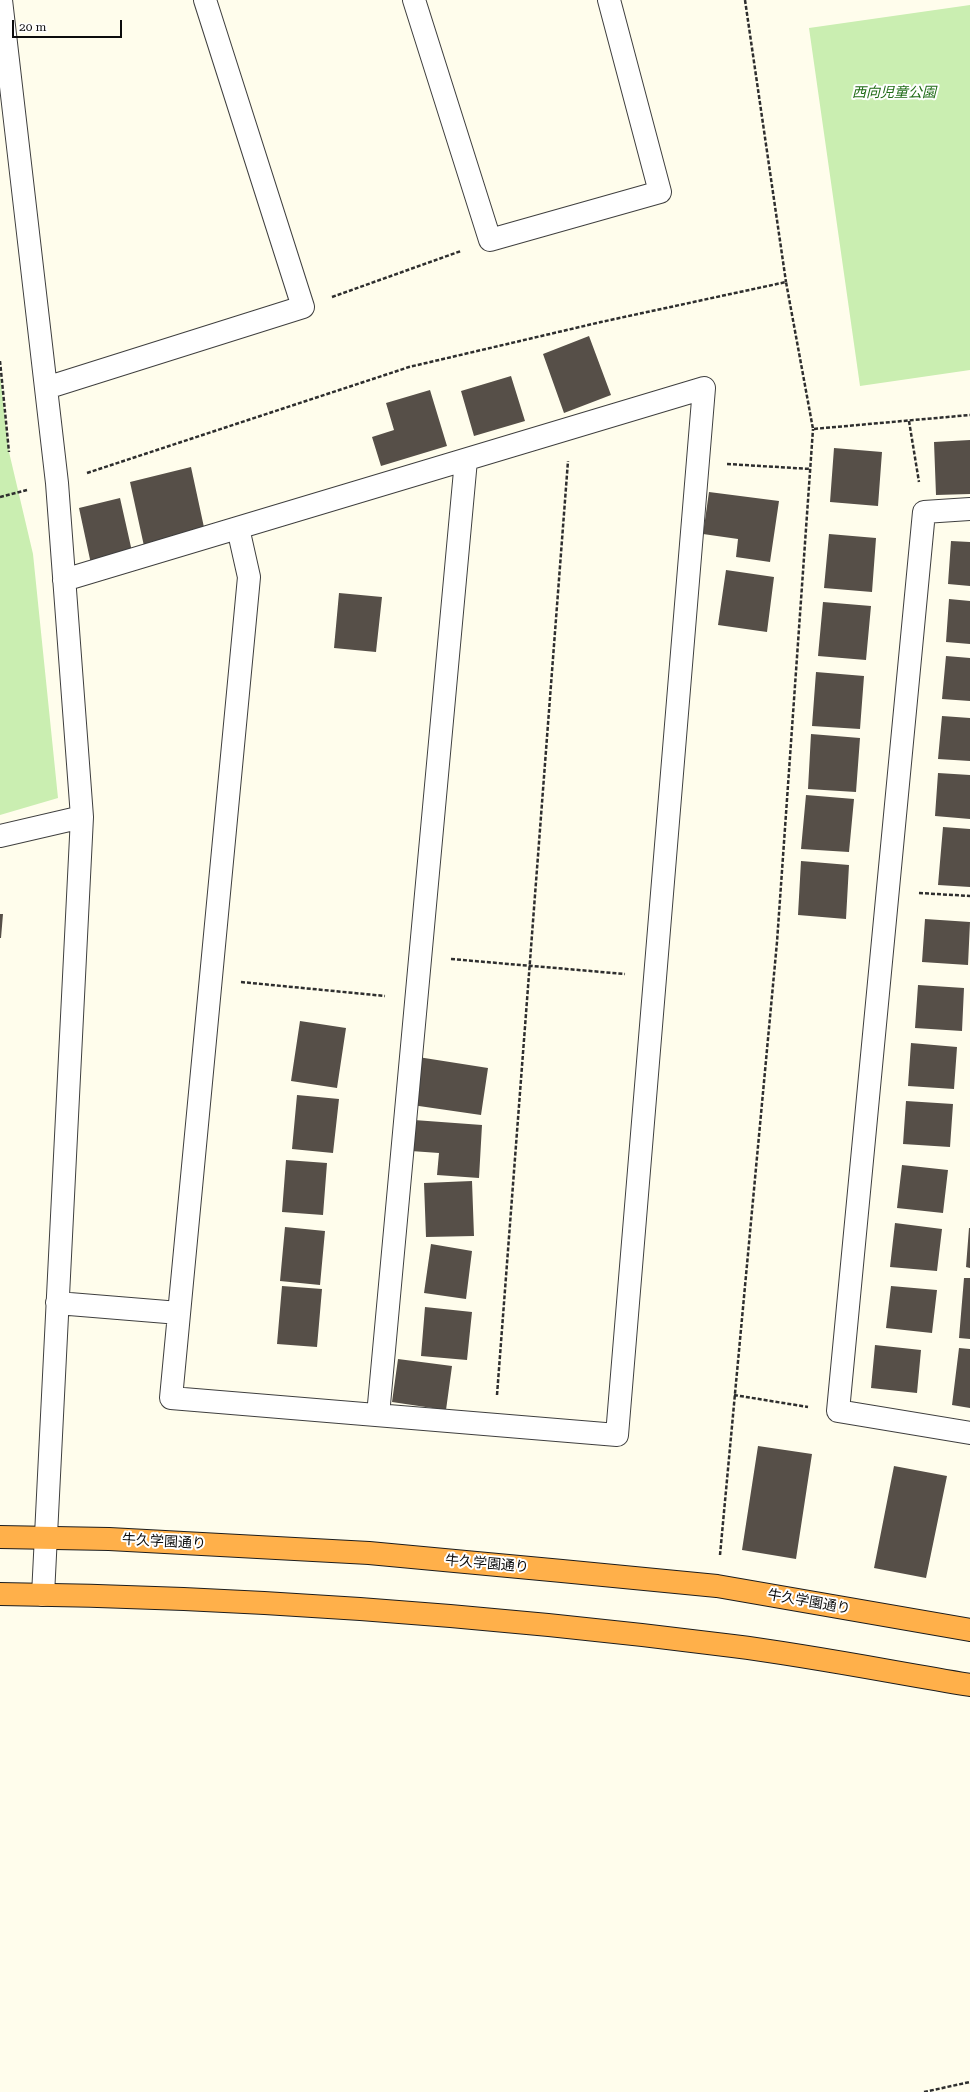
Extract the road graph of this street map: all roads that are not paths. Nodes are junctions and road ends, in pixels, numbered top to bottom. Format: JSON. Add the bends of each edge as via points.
{"nodes":[{"id":1,"x":1,"y":0,"type":"edge"},
{"id":2,"x":205,"y":0,"type":"edge"},
{"id":3,"x":414,"y":0,"type":"edge"},
{"id":4,"x":609,"y":0,"type":"edge"},
{"id":5,"x":46,"y":388,"type":"junction"},
{"id":6,"x":466,"y":460,"type":"junction"},
{"id":7,"x":970,"y":510,"type":"edge"},
{"id":8,"x":238,"y":528,"type":"junction"},
{"id":9,"x":64,"y":580,"type":"junction"},
{"id":10,"x":82,"y":817,"type":"junction"},
{"id":11,"x":0,"y":836,"type":"edge"},
{"id":12,"x":57,"y":1303,"type":"junction"},
{"id":13,"x":179,"y":1312,"type":"junction"},
{"id":14,"x":378,"y":1415,"type":"junction"},
{"id":15,"x":970,"y":1433,"type":"edge"},
{"id":16,"x":0,"y":1536,"type":"edge"},
{"id":17,"x":46,"y":1537,"type":"junction"},
{"id":18,"x":0,"y":1594,"type":"edge"},
{"id":19,"x":43,"y":1595,"type":"junction"},
{"id":20,"x":970,"y":1630,"type":"edge"},
{"id":21,"x":970,"y":1685,"type":"edge"}],
"edges":[{"from":1,"to":5,"type":"street"},
{"from":2,"to":5,"type":"street","via":[[303,308]]},
{"from":3,"to":4,"type":"street","via":[[490,240],[660,192]]},
{"from":5,"to":9,"type":"street","via":[[57,483]]},
{"from":6,"to":8,"type":"street"},
{"from":6,"to":14,"type":"street"},
{"from":6,"to":14,"type":"street","via":[[704,388],[617,1435]]},
{"from":7,"to":15,"type":"street","via":[[924,512],[838,1411]]},
{"from":8,"to":9,"type":"street"},
{"from":8,"to":13,"type":"street","via":[[249,577]]},
{"from":9,"to":10,"type":"street"},
{"from":10,"to":11,"type":"street"},
{"from":10,"to":12,"type":"street"},
{"from":12,"to":13,"type":"street"},
{"from":12,"to":17,"type":"street"},
{"from":13,"to":14,"type":"street","via":[[171,1398]]},
{"from":16,"to":17,"type":"highway","name":"牛久学園通り"},
{"from":17,"to":19,"type":"street"},
{"from":17,"to":20,"type":"highway","name":"牛久学園通り","via":[[369,1553],[709,1586]]},
{"from":18,"to":19,"type":"highway"},
{"from":19,"to":21,"type":"highway","via":[[373,1609],[558,1626],[736,1646]]}]}
